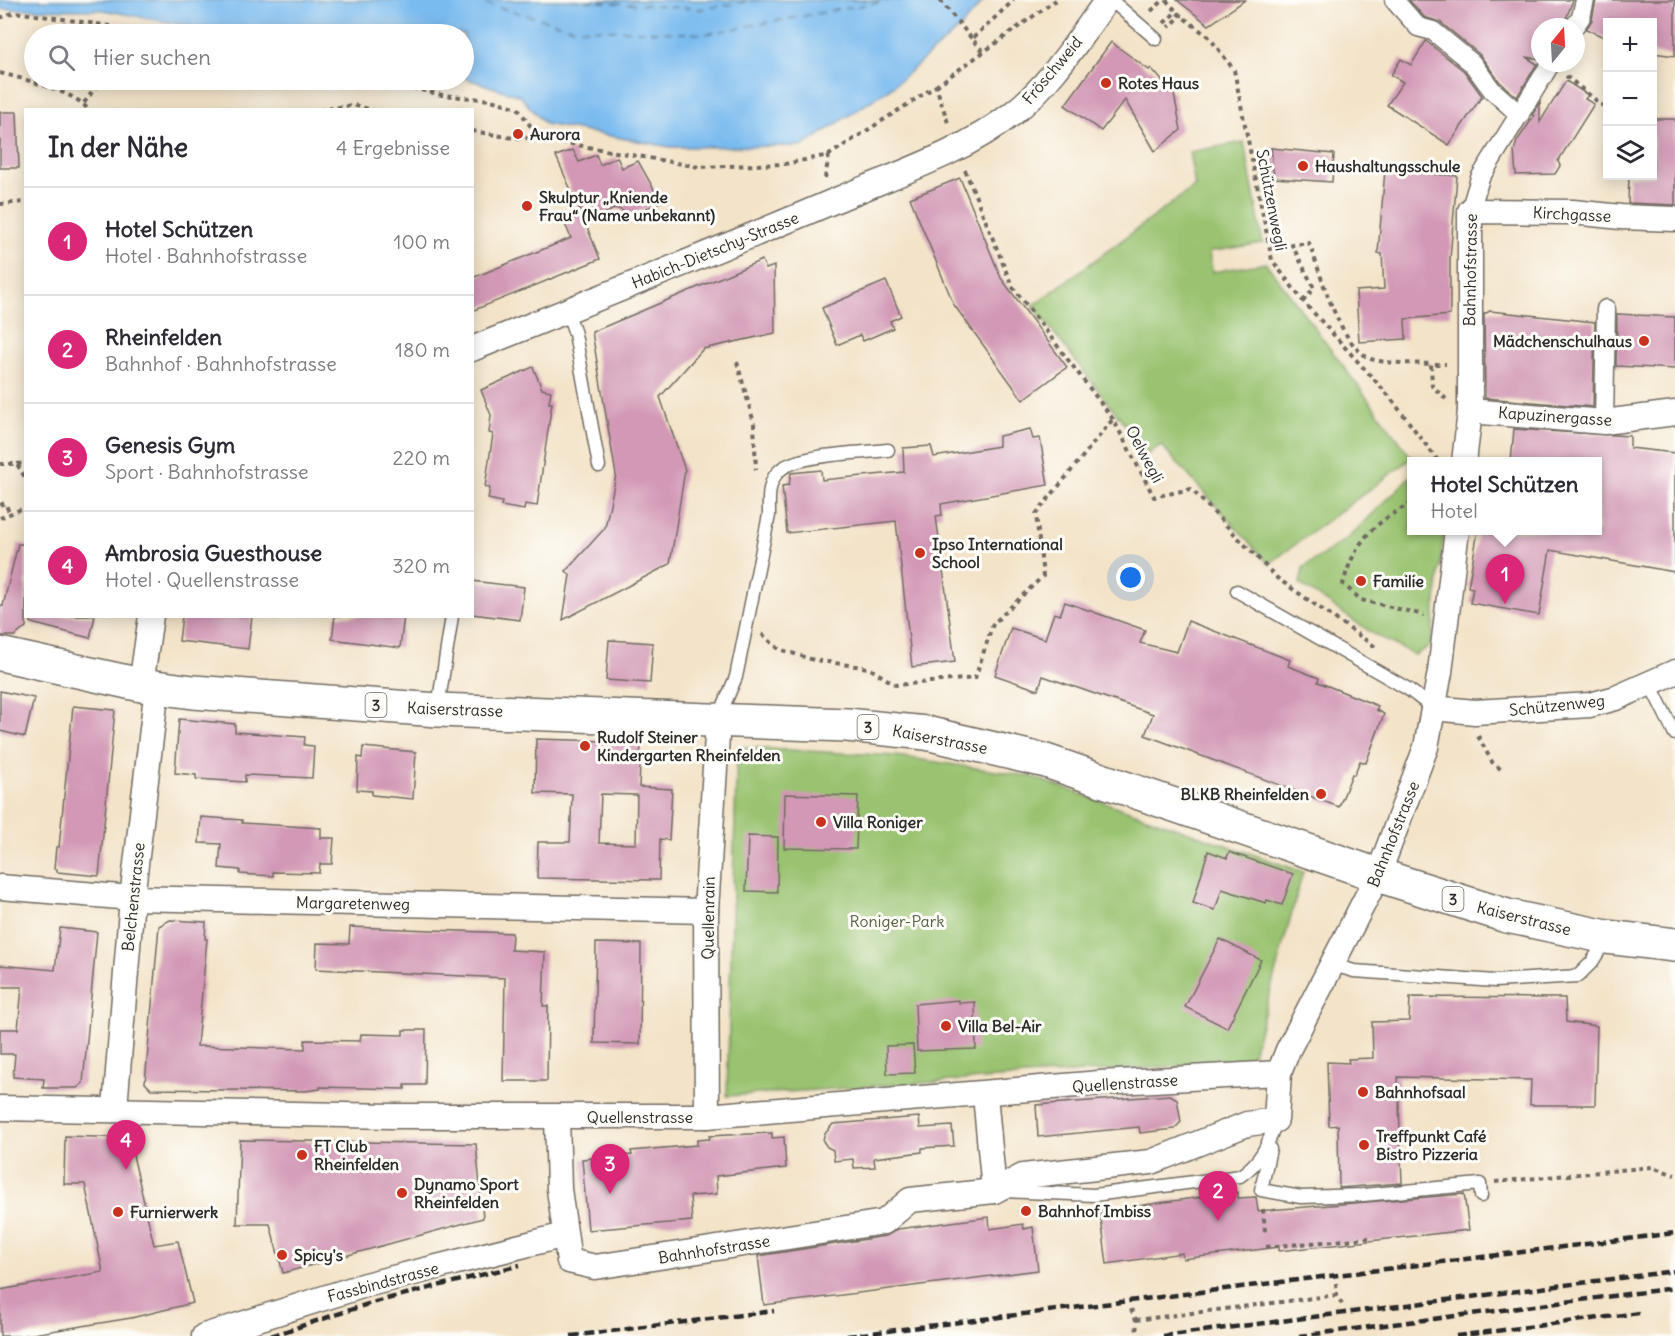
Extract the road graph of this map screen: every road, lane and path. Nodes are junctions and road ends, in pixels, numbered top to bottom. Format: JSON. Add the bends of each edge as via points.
{"nodes":[{"id":1,"x":940,"y":0,"type":"edge"},
{"id":2,"x":1014,"y":0,"type":"edge"},
{"id":3,"x":1056,"y":0,"type":"edge"},
{"id":4,"x":1109,"y":0,"type":"edge"},
{"id":5,"x":1166,"y":0,"type":"edge"},
{"id":6,"x":1394,"y":0,"type":"edge"},
{"id":7,"x":1585,"y":0,"type":"edge"},
{"id":8,"x":1176,"y":12,"type":"dead end"},
{"id":9,"x":0,"y":18,"type":"edge"},
{"id":10,"x":1580,"y":18,"type":"edge"},
{"id":11,"x":96,"y":24,"type":"edge"},
{"id":12,"x":972,"y":39,"type":"junction"},
{"id":13,"x":1156,"y":39,"type":"joint"},
{"id":14,"x":983,"y":51,"type":"junction"},
{"id":15,"x":1554,"y":72,"type":"edge"},
{"id":16,"x":1562,"y":72,"type":"edge"},
{"id":17,"x":0,"y":73,"type":"edge"},
{"id":18,"x":24,"y":79,"type":"edge"},
{"id":19,"x":936,"y":86,"type":"junction"},
{"id":20,"x":52,"y":90,"type":"edge"},
{"id":21,"x":94,"y":90,"type":"edge"},
{"id":22,"x":421,"y":90,"type":"edge"},
{"id":23,"x":84,"y":103,"type":"junction"},
{"id":24,"x":1603,"y":106,"type":"dead end"},
{"id":25,"x":87,"y":108,"type":"edge"},
{"id":26,"x":333,"y":108,"type":"edge"},
{"id":27,"x":365,"y":108,"type":"edge"},
{"id":28,"x":1520,"y":115,"type":"junction"},
{"id":29,"x":474,"y":131,"type":"edge"},
{"id":30,"x":538,"y":138,"type":"junction"},
{"id":31,"x":956,"y":149,"type":"junction"},
{"id":32,"x":0,"y":204,"type":"edge"},
{"id":33,"x":24,"y":204,"type":"edge"},
{"id":34,"x":1470,"y":211,"type":"junction"},
{"id":35,"x":1675,"y":219,"type":"edge"},
{"id":36,"x":1303,"y":301,"type":"junction"},
{"id":37,"x":1606,"y":309,"type":"dead end"},
{"id":38,"x":567,"y":310,"type":"junction"},
{"id":39,"x":474,"y":348,"type":"edge"},
{"id":40,"x":737,"y":362,"type":"dead end"},
{"id":41,"x":1431,"y":364,"type":"dead end"},
{"id":42,"x":1470,"y":411,"type":"junction"},
{"id":43,"x":1675,"y":412,"type":"edge"},
{"id":44,"x":1113,"y":419,"type":"junction"},
{"id":45,"x":1604,"y":422,"type":"junction"},
{"id":46,"x":888,"y":450,"type":"dead end"},
{"id":47,"x":1435,"y":457,"type":"edge"},
{"id":48,"x":1465,"y":457,"type":"edge"},
{"id":49,"x":24,"y":463,"type":"edge"},
{"id":50,"x":0,"y":464,"type":"edge"},
{"id":51,"x":17,"y":464,"type":"junction"},
{"id":52,"x":599,"y":466,"type":"dead end"},
{"id":53,"x":24,"y":476,"type":"edge"},
{"id":54,"x":769,"y":489,"type":"junction"},
{"id":55,"x":0,"y":505,"type":"edge"},
{"id":56,"x":1407,"y":505,"type":"edge"},
{"id":57,"x":24,"y":508,"type":"edge"},
{"id":58,"x":10,"y":514,"type":"junction"},
{"id":59,"x":0,"y":518,"type":"edge"},
{"id":60,"x":1456,"y":535,"type":"edge"},
{"id":61,"x":1237,"y":591,"type":"dead end"},
{"id":62,"x":151,"y":618,"type":"edge"},
{"id":63,"x":452,"y":618,"type":"edge"},
{"id":64,"x":1446,"y":618,"type":"junction"},
{"id":65,"x":747,"y":630,"type":"junction"},
{"id":66,"x":1380,"y":650,"type":"dead end"},
{"id":67,"x":0,"y":654,"type":"edge"},
{"id":68,"x":1675,"y":672,"type":"edge"},
{"id":69,"x":1650,"y":684,"type":"junction"},
{"id":70,"x":149,"y":686,"type":"junction"},
{"id":71,"x":1433,"y":708,"type":"junction"},
{"id":72,"x":438,"y":710,"type":"junction"},
{"id":73,"x":1475,"y":712,"type":"junction"},
{"id":74,"x":718,"y":720,"type":"junction"},
{"id":75,"x":1675,"y":734,"type":"edge"},
{"id":76,"x":1503,"y":771,"type":"dead end"},
{"id":77,"x":1378,"y":875,"type":"junction"},
{"id":78,"x":0,"y":888,"type":"edge"},
{"id":79,"x":132,"y":898,"type":"junction"},
{"id":80,"x":706,"y":911,"type":"junction"},
{"id":81,"x":1607,"y":937,"type":"junction"},
{"id":82,"x":1675,"y":945,"type":"edge"},
{"id":83,"x":1330,"y":964,"type":"junction"},
{"id":84,"x":1279,"y":1073,"type":"junction"},
{"id":85,"x":985,"y":1095,"type":"junction"},
{"id":86,"x":0,"y":1108,"type":"edge"},
{"id":87,"x":115,"y":1108,"type":"junction"},
{"id":88,"x":707,"y":1116,"type":"junction"},
{"id":89,"x":556,"y":1117,"type":"junction"},
{"id":90,"x":1276,"y":1120,"type":"junction"},
{"id":91,"x":1675,"y":1175,"type":"edge"},
{"id":92,"x":1480,"y":1190,"type":"joint"},
{"id":93,"x":994,"y":1191,"type":"junction"},
{"id":94,"x":565,"y":1235,"type":"junction"},
{"id":95,"x":1369,"y":1238,"type":"dead end"},
{"id":96,"x":1266,"y":1247,"type":"dead end"},
{"id":97,"x":1336,"y":1283,"type":"dead end"},
{"id":98,"x":1337,"y":1295,"type":"junction"},
{"id":99,"x":1344,"y":1308,"type":"dead end"},
{"id":100,"x":1131,"y":1309,"type":"dead end"},
{"id":101,"x":1136,"y":1320,"type":"junction"},
{"id":102,"x":1137,"y":1334,"type":"dead end"},
{"id":103,"x":204,"y":1336,"type":"edge"}],
"edges":[{"from":1,"to":12,"type":"path"},
{"from":2,"to":12,"type":"path"},
{"from":3,"to":14,"type":"path"},
{"from":4,"to":13,"type":"lane"},
{"from":4,"to":31,"type":"street","name":"Fröschweid","via":[[1035,95]]},
{"from":5,"to":13,"type":"path","via":[[1181,16]]},
{"from":6,"to":28,"type":"street","via":[[1418,27],[1433,31],[1472,63],[1492,90]]},
{"from":7,"to":10,"type":"street"},
{"from":8,"to":36,"type":"path","name":"Schützenwegli","via":[[1209,37],[1234,70],[1272,260]]},
{"from":9,"to":11,"type":"path","via":[[15,12]]},
{"from":12,"to":14,"type":"path"},
{"from":14,"to":19,"type":"path"},
{"from":15,"to":28,"type":"street","name":"Bahnhofstrasse"},
{"from":16,"to":24,"type":"path"},
{"from":17,"to":18,"type":"path"},
{"from":19,"to":30,"type":"path","via":[[829,156],[784,164],[699,167]]},
{"from":19,"to":31,"type":"path","name":"Oelwegli"},
{"from":20,"to":23,"type":"path"},
{"from":21,"to":23,"type":"path"},
{"from":22,"to":30,"type":"path","via":[[518,108]]},
{"from":23,"to":25,"type":"path"},
{"from":26,"to":27,"type":"path"},
{"from":28,"to":34,"type":"street","name":"Bahnhofstrasse","via":[[1480,178]]},
{"from":29,"to":30,"type":"path"},
{"from":31,"to":38,"type":"street","name":"Habich-Dietschy-Strasse"},
{"from":31,"to":44,"type":"path","name":"Oelwegli","via":[[1012,285]]},
{"from":32,"to":33,"type":"path"},
{"from":34,"to":35,"type":"street","name":"Kirchgasse","via":[[1573,212]]},
{"from":34,"to":42,"type":"street","name":"Bahnhofstrasse"},
{"from":36,"to":41,"type":"path","via":[[1314,288],[1292,245],[1309,243],[1340,322],[1355,348],[1373,359]]},
{"from":36,"to":47,"type":"path","name":"Schützenwegli","via":[[1389,396]]},
{"from":37,"to":45,"type":"street"},
{"from":38,"to":39,"type":"street","name":"Habich-Dietschy-Strasse"},
{"from":38,"to":52,"type":"lane","via":[[575,334]]},
{"from":40,"to":54,"type":"path","via":[[754,423],[756,482]]},
{"from":42,"to":45,"type":"street","name":"Kapuzinergasse"},
{"from":42,"to":48,"type":"street","name":"Bahnhofstrasse"},
{"from":43,"to":45,"type":"street","name":"Kapuzinergasse"},
{"from":44,"to":65,"type":"path","via":[[1036,514],[1043,576],[993,624],[975,678],[896,685],[869,668],[814,660],[780,649],[760,632]]},
{"from":44,"to":66,"type":"path","name":"Oelwegli","via":[[1154,497],[1191,489],[1277,579]]},
{"from":46,"to":54,"type":"lane","via":[[793,462],[778,471]]},
{"from":49,"to":51,"type":"path"},
{"from":50,"to":51,"type":"path"},
{"from":51,"to":53,"type":"path"},
{"from":54,"to":65,"type":"lane","via":[[769,515]]},
{"from":55,"to":58,"type":"path","via":[[5,503]]},
{"from":56,"to":64,"type":"path","via":[[1364,537],[1349,562],[1343,584],[1361,600]]},
{"from":57,"to":58,"type":"path"},
{"from":58,"to":59,"type":"path"},
{"from":60,"to":64,"type":"street","name":"Bahnhofstrasse"},
{"from":61,"to":71,"type":"lane","via":[[1408,688]]},
{"from":62,"to":70,"type":"street"},
{"from":63,"to":72,"type":"lane"},
{"from":64,"to":71,"type":"street","name":"Bahnhofstrasse"},
{"from":65,"to":74,"type":"lane","via":[[736,677]]},
{"from":67,"to":70,"type":"main road","name":"Kaiserstrasse","number":"3"},
{"from":68,"to":69,"type":"street","name":"Schützenweg"},
{"from":69,"to":73,"type":"street","name":"Schützenweg","via":[[1590,705]]},
{"from":69,"to":75,"type":"lane"},
{"from":70,"to":72,"type":"main road","name":"Kaiserstrasse","number":"3"},
{"from":70,"to":79,"type":"street","name":"Belchenstrasse"},
{"from":71,"to":73,"type":"street","name":"Schützenweg"},
{"from":71,"to":77,"type":"street","name":"Bahnhofstrasse","via":[[1426,747]]},
{"from":72,"to":74,"type":"main road","name":"Kaiserstrasse","number":"3"},
{"from":73,"to":76,"type":"path","via":[[1476,731],[1492,762]]},
{"from":74,"to":77,"type":"main road","name":"Kaiserstrasse","number":"3","via":[[847,724],[926,733],[1046,761]]},
{"from":74,"to":80,"type":"street","name":"Quellenrain"},
{"from":77,"to":81,"type":"main road","name":"Kaiserstrasse","number":"3","via":[[1507,916]]},
{"from":77,"to":83,"type":"street","name":"Bahnhofstrasse","via":[[1360,915]]},
{"from":78,"to":79,"type":"street","name":"Margaretenweg"},
{"from":79,"to":80,"type":"street","name":"Margaretenweg"},
{"from":79,"to":87,"type":"street","name":"Belchenstrasse"},
{"from":80,"to":88,"type":"street","name":"Quellenrain"},
{"from":81,"to":82,"type":"main road","name":"Kaiserstrasse","number":"3"},
{"from":81,"to":83,"type":"lane","via":[[1578,976],[1495,981],[1354,971]]},
{"from":83,"to":84,"type":"street","name":"Bahnhofstrasse"},
{"from":84,"to":85,"type":"street","name":"Quellenstrasse","via":[[1100,1083]]},
{"from":84,"to":90,"type":"street","name":"Bahnhofstrasse"},
{"from":85,"to":88,"type":"street","name":"Quellenstrasse"},
{"from":85,"to":93,"type":"street"},
{"from":86,"to":87,"type":"street","name":"Quellenstrasse"},
{"from":87,"to":89,"type":"street","name":"Quellenstrasse"},
{"from":88,"to":89,"type":"street","name":"Quellenstrasse"},
{"from":89,"to":94,"type":"street","name":"Bahnhofstrasse"},
{"from":90,"to":92,"type":"lane","via":[[1261,1190],[1312,1197]]},
{"from":90,"to":93,"type":"street","name":"Bahnhofstrasse","via":[[1247,1124],[1150,1162],[1023,1176]]},
{"from":90,"to":93,"type":"lane","name":"Bahnhofstrasse","via":[[1266,1150],[1240,1176],[1094,1195]]},
{"from":91,"to":92,"type":"path","via":[[1652,1167]]},
{"from":93,"to":94,"type":"street","name":"Bahnhofstrasse","via":[[910,1200],[884,1222],[595,1267],[569,1261]]},
{"from":94,"to":103,"type":"street","name":"Fassbindstrasse","via":[[365,1285]]},
{"from":95,"to":96,"type":"path"},
{"from":97,"to":98,"type":"path"},
{"from":98,"to":99,"type":"path"},
{"from":98,"to":101,"type":"path"},
{"from":100,"to":101,"type":"path"},
{"from":101,"to":102,"type":"path"}]}
